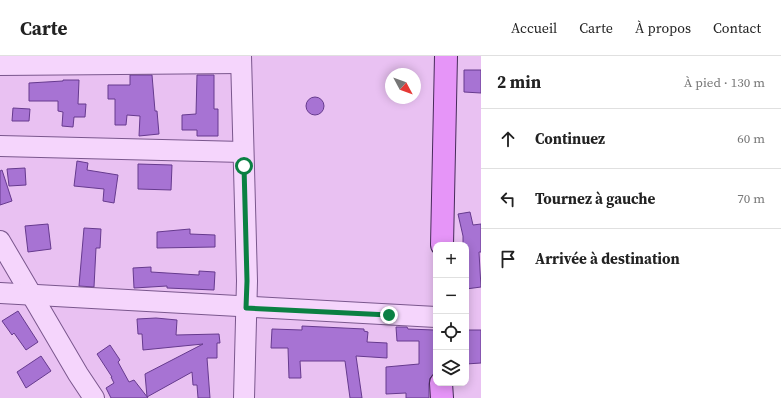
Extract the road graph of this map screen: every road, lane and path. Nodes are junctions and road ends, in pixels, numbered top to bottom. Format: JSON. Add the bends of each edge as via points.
{"nodes":[{"id":1,"x":446,"y":56,"type":"edge"},
{"id":2,"x":241,"y":60,"type":"edge"},
{"id":3,"x":0,"y":65,"type":"edge"},
{"id":4,"x":0,"y":146,"type":"edge"},
{"id":5,"x":243,"y":152,"type":"junction"},
{"id":6,"x":0,"y":241,"type":"edge"},
{"id":7,"x":442,"y":242,"type":"edge"},
{"id":8,"x":0,"y":293,"type":"edge"},
{"id":9,"x":32,"y":295,"type":"junction"},
{"id":10,"x":246,"y":308,"type":"junction"},
{"id":11,"x":433,"y":317,"type":"edge"},
{"id":12,"x":441,"y":386,"type":"edge"},
{"id":13,"x":94,"y":398,"type":"edge"},
{"id":14,"x":244,"y":398,"type":"edge"},
{"id":15,"x":442,"y":398,"type":"edge"}],
"edges":[{"from":1,"to":7,"type":"main road"},
{"from":2,"to":3,"type":"street"},
{"from":2,"to":5,"type":"street"},
{"from":4,"to":5,"type":"street"},
{"from":5,"to":10,"type":"street"},
{"from":6,"to":9,"type":"street"},
{"from":8,"to":9,"type":"street"},
{"from":9,"to":10,"type":"street"},
{"from":9,"to":13,"type":"street"},
{"from":10,"to":11,"type":"street"},
{"from":10,"to":14,"type":"street"},
{"from":12,"to":15,"type":"main road"}]}
